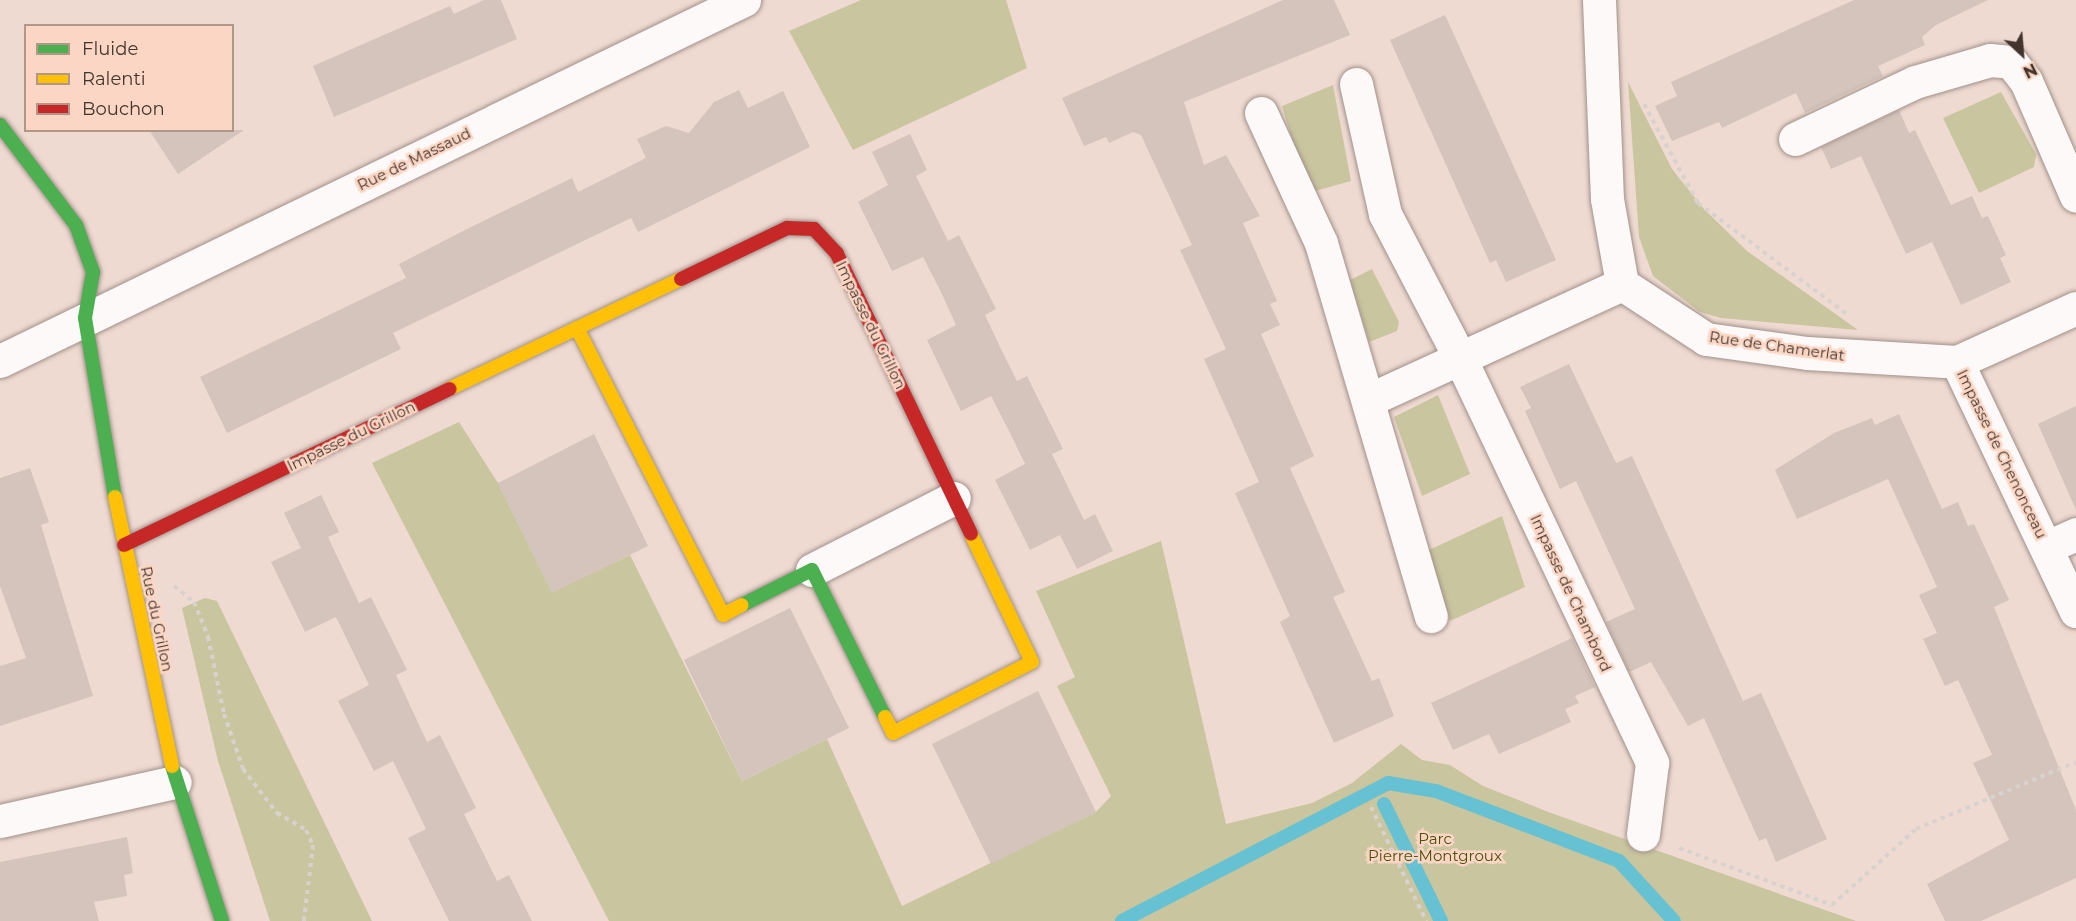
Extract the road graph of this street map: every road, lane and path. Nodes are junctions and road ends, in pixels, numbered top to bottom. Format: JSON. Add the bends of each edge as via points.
{"nodes":[{"id":1,"x":744,"y":0,"type":"edge"},
{"id":2,"x":1599,"y":0,"type":"edge"},
{"id":3,"x":1602,"y":74,"type":"junction"},
{"id":4,"x":1356,"y":84,"type":"dead end"},
{"id":5,"x":1261,"y":113,"type":"dead end"},
{"id":6,"x":0,"y":125,"type":"edge"},
{"id":7,"x":1795,"y":139,"type":"dead end"},
{"id":8,"x":2076,"y":196,"type":"edge"},
{"id":9,"x":1622,"y":284,"type":"junction"},
{"id":10,"x":2076,"y":308,"type":"edge"},
{"id":11,"x":85,"y":318,"type":"junction"},
{"id":12,"x":578,"y":328,"type":"junction"},
{"id":13,"x":1873,"y":357,"type":"junction"},
{"id":14,"x":1460,"y":358,"type":"junction"},
{"id":15,"x":0,"y":361,"type":"edge"},
{"id":16,"x":1957,"y":362,"type":"junction"},
{"id":17,"x":1371,"y":399,"type":"junction"},
{"id":18,"x":954,"y":498,"type":"junction"},
{"id":19,"x":2062,"y":540,"type":"edge"},
{"id":20,"x":124,"y":545,"type":"junction"},
{"id":21,"x":812,"y":570,"type":"junction"},
{"id":22,"x":2076,"y":611,"type":"edge"},
{"id":23,"x":1431,"y":616,"type":"dead end"},
{"id":24,"x":2076,"y":762,"type":"edge"},
{"id":25,"x":175,"y":782,"type":"junction"},
{"id":26,"x":1371,"y":807,"type":"dead end"},
{"id":27,"x":0,"y":821,"type":"edge"},
{"id":28,"x":1642,"y":834,"type":"joint"},
{"id":29,"x":222,"y":921,"type":"edge"},
{"id":30,"x":303,"y":921,"type":"edge"},
{"id":31,"x":1426,"y":921,"type":"edge"}],
"edges":[{"from":1,"to":11,"type":"street","name":"Rue de Massaud"},
{"from":2,"to":3,"type":"street"},
{"from":3,"to":9,"type":"street","via":[[1607,199]]},
{"from":3,"to":13,"type":"path","via":[[1629,75],[1698,203],[1859,324]]},
{"from":4,"to":14,"type":"street","name":"Impasse de Chambord","via":[[1385,214]]},
{"from":5,"to":17,"type":"street","via":[[1321,243]]},
{"from":6,"to":11,"type":"street","name":"Rue du Grillon","via":[[76,225],[93,272]]},
{"from":7,"to":8,"type":"street","via":[[1916,82],[1990,60],[2011,62],[2026,81]]},
{"from":9,"to":13,"type":"street","name":"Rue de Chamerlat","via":[[1706,339]]},
{"from":9,"to":14,"type":"street"},
{"from":10,"to":16,"type":"street","name":"Rue de Chamerlat"},
{"from":11,"to":15,"type":"street","name":"Rue de Massaud"},
{"from":11,"to":20,"type":"street","name":"Rue du Grillon","via":[[96,409]]},
{"from":12,"to":18,"type":"street","name":"Impasse du Grillon","via":[[787,228],[814,229],[837,254]]},
{"from":12,"to":20,"type":"street","name":"Impasse du Grillon"},
{"from":12,"to":21,"type":"street","via":[[723,615]]},
{"from":13,"to":16,"type":"street","name":"Rue de Chamerlat"},
{"from":14,"to":17,"type":"street"},
{"from":14,"to":28,"type":"street","name":"Impasse de Chambord","via":[[1652,764]]},
{"from":16,"to":19,"type":"street","name":"Impasse de Chenonceau"},
{"from":17,"to":23,"type":"street"},
{"from":18,"to":21,"type":"street"},
{"from":18,"to":21,"type":"street","name":"Impasse du Grillon","via":[[1032,662],[893,733]]},
{"from":19,"to":22,"type":"street","name":"Impasse de Chenonceau"},
{"from":20,"to":25,"type":"street","name":"Rue du Grillon"},
{"from":20,"to":30,"type":"path","via":[[194,602],[243,769],[277,813],[306,830],[314,845]]},
{"from":24,"to":28,"type":"path","via":[[1916,829],[1832,904]]},
{"from":25,"to":27,"type":"street"},
{"from":25,"to":29,"type":"street","name":"Rue du Grillon"},
{"from":26,"to":31,"type":"path"}]}
